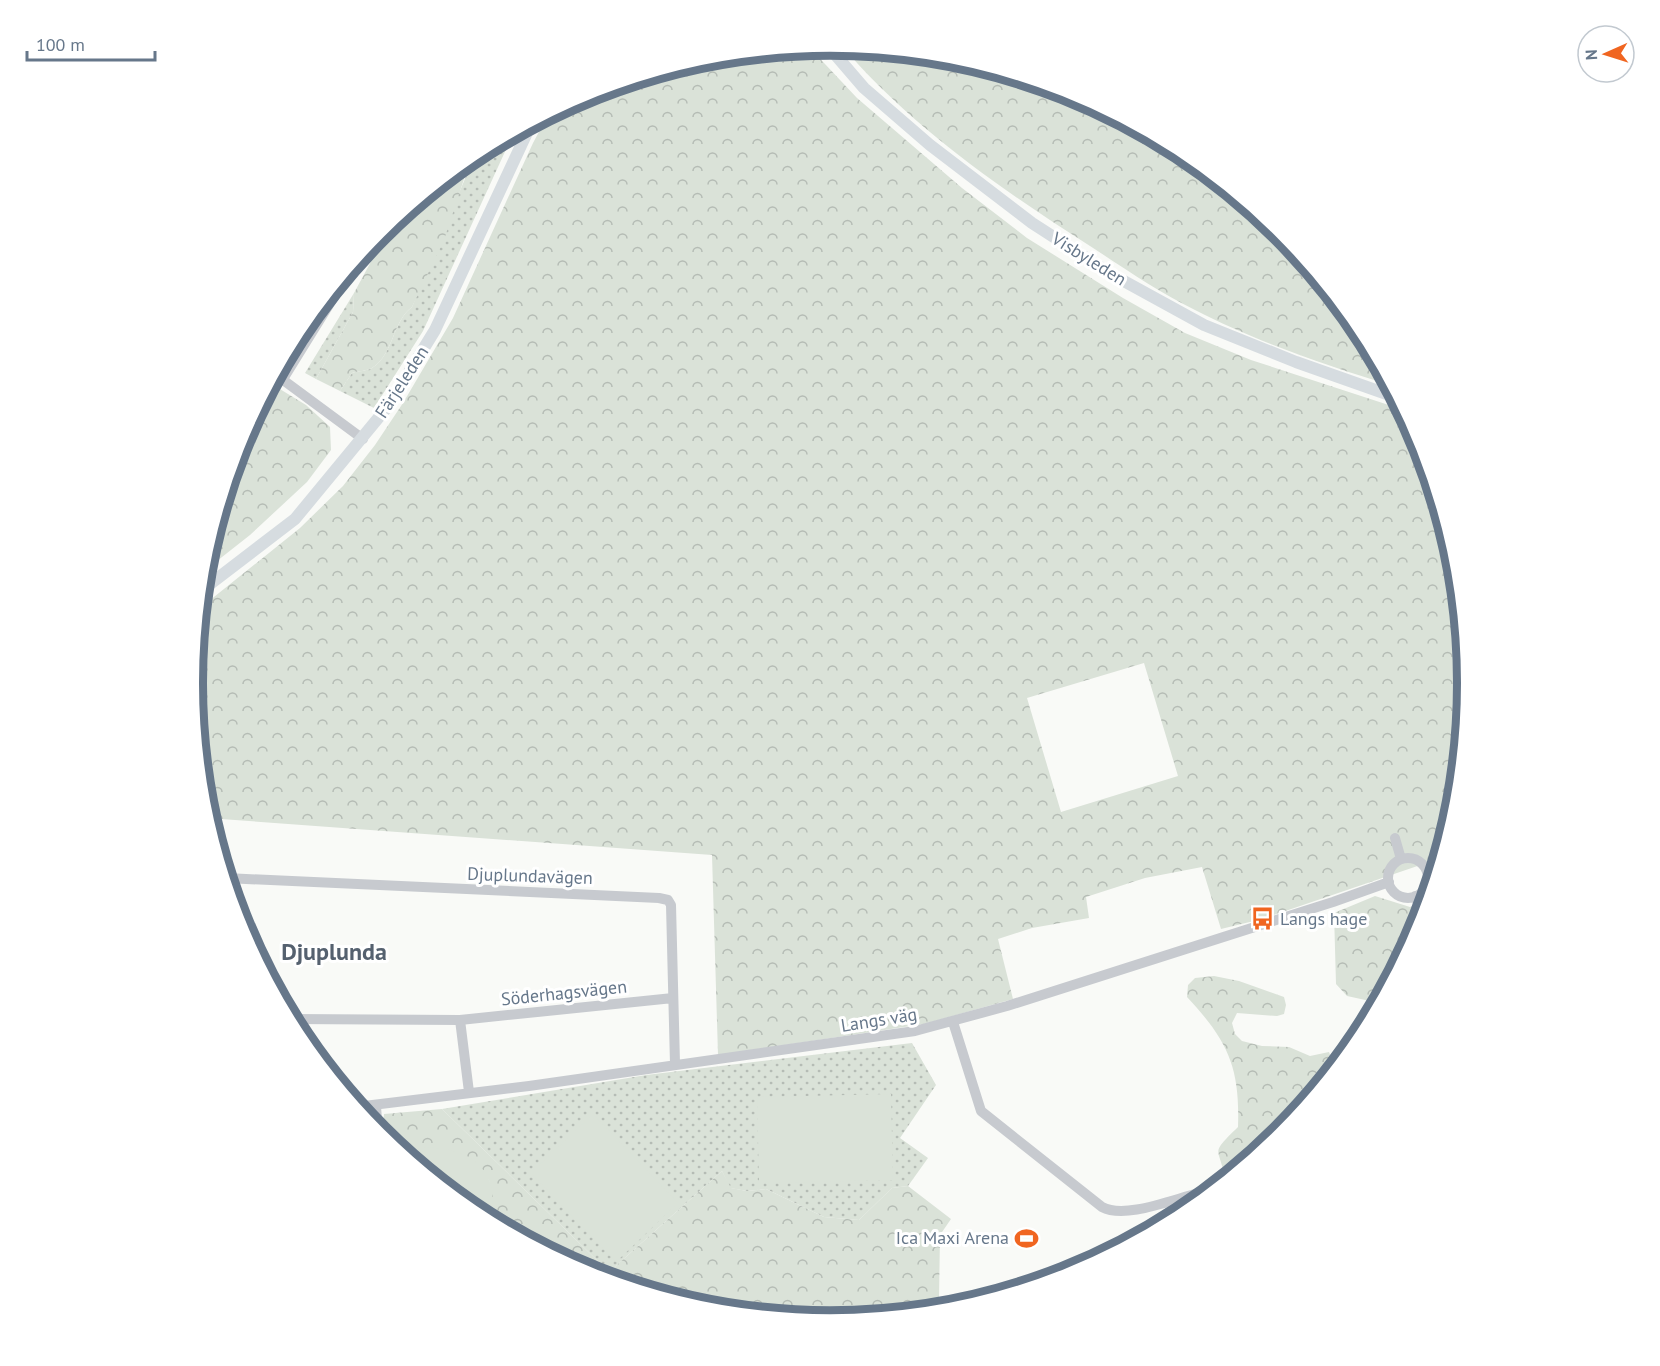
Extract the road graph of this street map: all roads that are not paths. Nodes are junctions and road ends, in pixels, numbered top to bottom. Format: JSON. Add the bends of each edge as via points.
{"nodes":[{"id":1,"x":837,"y":56,"type":"edge"},
{"id":2,"x":526,"y":134,"type":"edge"},
{"id":3,"x":282,"y":379,"type":"edge"},
{"id":4,"x":1387,"y":394,"type":"edge"},
{"id":5,"x":363,"y":439,"type":"junction"},
{"id":6,"x":211,"y":583,"type":"edge"},
{"id":7,"x":1395,"y":838,"type":"dead end"},
{"id":8,"x":1401,"y":859,"type":"junction"},
{"id":9,"x":1427,"y":871,"type":"joint"},
{"id":10,"x":1427,"y":876,"type":"edge"},
{"id":11,"x":234,"y":878,"type":"edge"},
{"id":12,"x":1389,"y":882,"type":"junction"},
{"id":13,"x":1422,"y":890,"type":"edge"},
{"id":14,"x":1415,"y":896,"type":"junction"},
{"id":15,"x":1418,"y":902,"type":"edge"},
{"id":16,"x":673,"y":998,"type":"junction"},
{"id":17,"x":300,"y":1019,"type":"edge"},
{"id":18,"x":460,"y":1020,"type":"junction"},
{"id":19,"x":953,"y":1022,"type":"junction"},
{"id":20,"x":675,"y":1064,"type":"junction"},
{"id":21,"x":469,"y":1092,"type":"junction"},
{"id":22,"x":367,"y":1106,"type":"edge"},
{"id":23,"x":376,"y":1106,"type":"junction"},
{"id":24,"x":377,"y":1117,"type":"edge"},
{"id":25,"x":1193,"y":1195,"type":"edge"}],
"edges":[{"from":1,"to":4,"type":"main road","name":"Visbyleden","via":[[864,88],[930,145],[1032,223],[1111,274],[1204,325]]},
{"from":2,"to":5,"type":"main road","name":"Färjeleden","via":[[435,330]]},
{"from":3,"to":5,"type":"street"},
{"from":5,"to":6,"type":"main road","name":"Färjeleden","via":[[295,519]]},
{"from":7,"to":8,"type":"street"},
{"from":8,"to":9,"type":"street","via":[[1417,860]]},
{"from":8,"to":12,"type":"street","via":[[1390,869]]},
{"from":9,"to":10,"type":"street"},
{"from":11,"to":16,"type":"street","name":"Djuplundavägen","via":[[668,900]]},
{"from":12,"to":14,"type":"street","via":[[1398,895]]},
{"from":12,"to":19,"type":"street","name":"Langs väg"},
{"from":13,"to":14,"type":"street"},
{"from":14,"to":15,"type":"street"},
{"from":16,"to":18,"type":"street","name":"Söderhagsvägen"},
{"from":16,"to":20,"type":"street","name":"Djuplundavägen"},
{"from":17,"to":18,"type":"street","name":"Söderhagsvägen"},
{"from":18,"to":21,"type":"street"},
{"from":19,"to":20,"type":"street","name":"Langs väg","via":[[888,1037]]},
{"from":19,"to":25,"type":"street","via":[[981,1111],[1102,1207],[1125,1212]]},
{"from":20,"to":21,"type":"street","name":"Langs väg"},
{"from":21,"to":23,"type":"street","name":"Langs väg"},
{"from":22,"to":23,"type":"street","name":"Langs väg"},
{"from":23,"to":24,"type":"street"}]}
